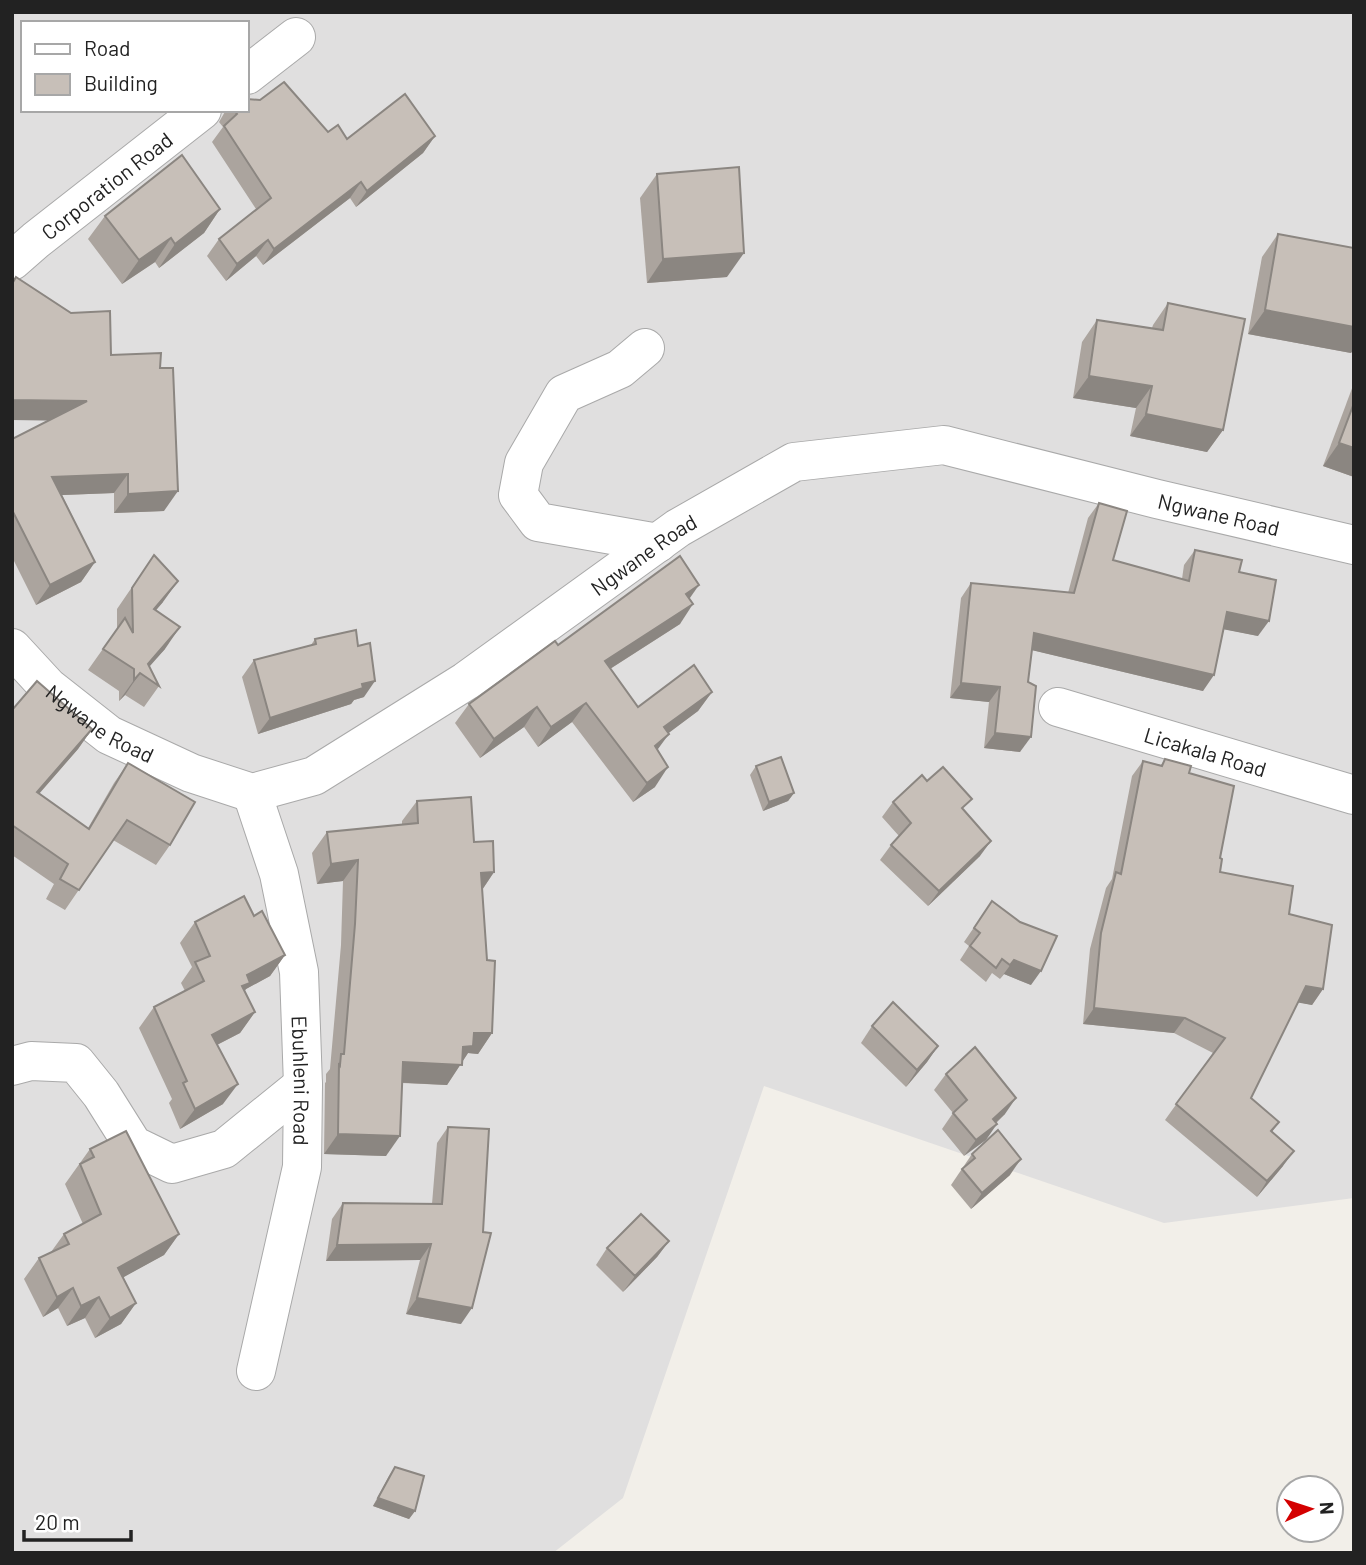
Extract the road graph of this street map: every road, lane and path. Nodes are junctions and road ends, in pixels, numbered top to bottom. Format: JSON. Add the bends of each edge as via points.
{"nodes":[{"id":1,"x":296,"y":37,"type":"dead end"},
{"id":2,"x":248,"y":74,"type":"edge"},
{"id":3,"x":199,"y":112,"type":"edge"},
{"id":4,"x":12,"y":261,"type":"edge"},
{"id":5,"x":645,"y":348,"type":"dead end"},
{"id":6,"x":658,"y":543,"type":"junction"},
{"id":7,"x":1354,"y":545,"type":"edge"},
{"id":8,"x":12,"y":648,"type":"edge"},
{"id":9,"x":1058,"y":707,"type":"dead end"},
{"id":10,"x":252,"y":793,"type":"junction"},
{"id":11,"x":1354,"y":795,"type":"edge"},
{"id":12,"x":12,"y":1066,"type":"edge"},
{"id":13,"x":303,"y":1085,"type":"junction"},
{"id":14,"x":256,"y":1371,"type":"dead end"}],
"edges":[{"from":1,"to":2,"type":"street"},
{"from":3,"to":4,"type":"street","name":"Corporation Road"},
{"from":5,"to":6,"type":"street","via":[[620,369],[564,394],[524,463],[518,495],[538,522]]},
{"from":6,"to":7,"type":"street","name":"Ngwane Road","via":[[794,462],[943,445]]},
{"from":6,"to":10,"type":"street","name":"Ngwane Road","via":[[466,681],[314,776]]},
{"from":8,"to":10,"type":"street","name":"Ngwane Road","via":[[48,687],[109,735],[191,773]]},
{"from":9,"to":11,"type":"street","name":"Licakala Road"},
{"from":10,"to":13,"type":"street","name":"Ebuhleni Road","via":[[279,874],[299,972]]},
{"from":12,"to":13,"type":"street","via":[[31,1061],[76,1063],[133,1145],[172,1164],[224,1149]]},
{"from":13,"to":14,"type":"street","name":"Ebuhleni Road","via":[[302,1167]]}]}
